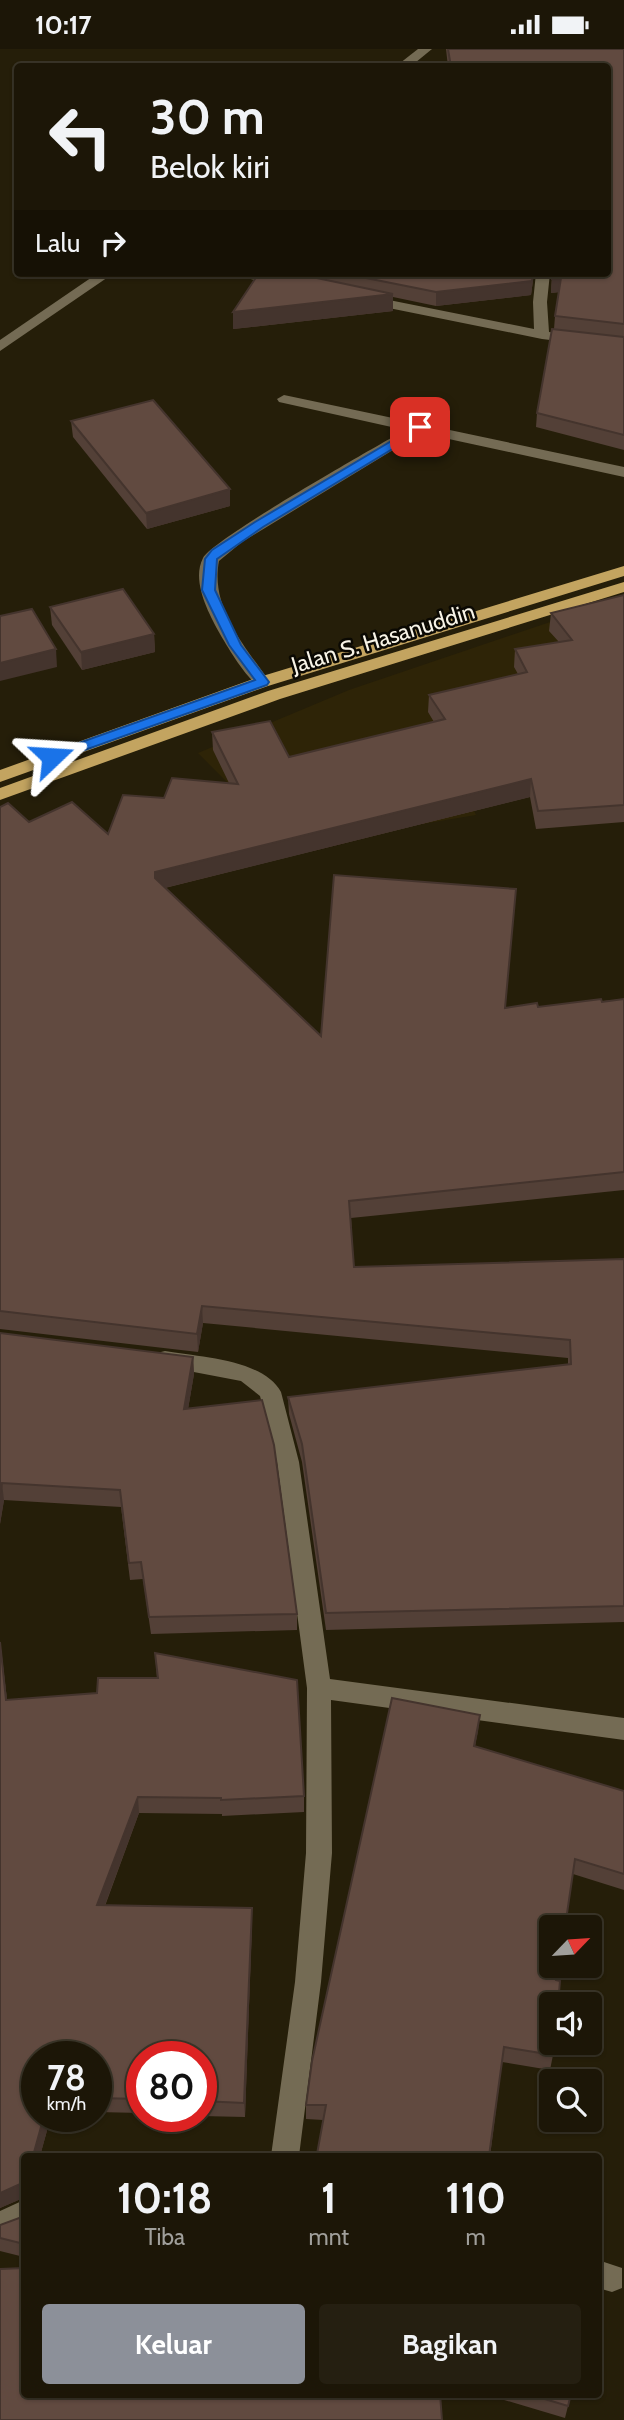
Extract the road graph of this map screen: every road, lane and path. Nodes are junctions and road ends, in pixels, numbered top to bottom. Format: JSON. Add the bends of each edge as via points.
{"nodes":[{"id":1,"x":426,"y":49,"type":"edge"},
{"id":2,"x":407,"y":63,"type":"edge"},
{"id":3,"x":101,"y":277,"type":"edge"},
{"id":4,"x":261,"y":277,"type":"edge"},
{"id":5,"x":543,"y":277,"type":"edge"},
{"id":6,"x":301,"y":286,"type":"edge"},
{"id":7,"x":355,"y":297,"type":"edge"},
{"id":8,"x":542,"y":335,"type":"junction"},
{"id":9,"x":624,"y":345,"type":"edge"},
{"id":10,"x":0,"y":347,"type":"edge"},
{"id":11,"x":285,"y":399,"type":"dead end"},
{"id":12,"x":420,"y":427,"type":"junction"},
{"id":13,"x":624,"y":472,"type":"edge"},
{"id":14,"x":624,"y":571,"type":"edge"},
{"id":15,"x":624,"y":587,"type":"edge"},
{"id":16,"x":262,"y":682,"type":"junction"},
{"id":17,"x":0,"y":776,"type":"edge"},
{"id":18,"x":0,"y":794,"type":"edge"},
{"id":19,"x":145,"y":1356,"type":"edge"},
{"id":20,"x":319,"y":1688,"type":"junction"},
{"id":21,"x":624,"y":1729,"type":"edge"},
{"id":22,"x":285,"y":2153,"type":"edge"},
{"id":23,"x":21,"y":2215,"type":"edge"},
{"id":24,"x":0,"y":2225,"type":"edge"}],
"edges":[{"from":1,"to":2,"type":"street"},
{"from":3,"to":10,"type":"street"},
{"from":4,"to":6,"type":"street"},
{"from":5,"to":8,"type":"street"},
{"from":7,"to":8,"type":"street"},
{"from":8,"to":9,"type":"street"},
{"from":11,"to":12,"type":"street"},
{"from":12,"to":13,"type":"street"},
{"from":12,"to":16,"type":"street","via":[[247,532],[211,559],[209,590],[235,645]]},
{"from":14,"to":16,"type":"highway","name":"Jalan S. Hasanuddin"},
{"from":15,"to":18,"type":"highway","name":"Jalan S. Hasanuddin","via":[[274,695]]},
{"from":16,"to":17,"type":"highway","name":"Jalan S. Hasanuddin"},
{"from":19,"to":20,"type":"street","via":[[247,1374],[270,1392],[288,1462]]},
{"from":20,"to":21,"type":"street"},
{"from":20,"to":22,"type":"street","via":[[319,1853]]},
{"from":23,"to":24,"type":"street"}]}
